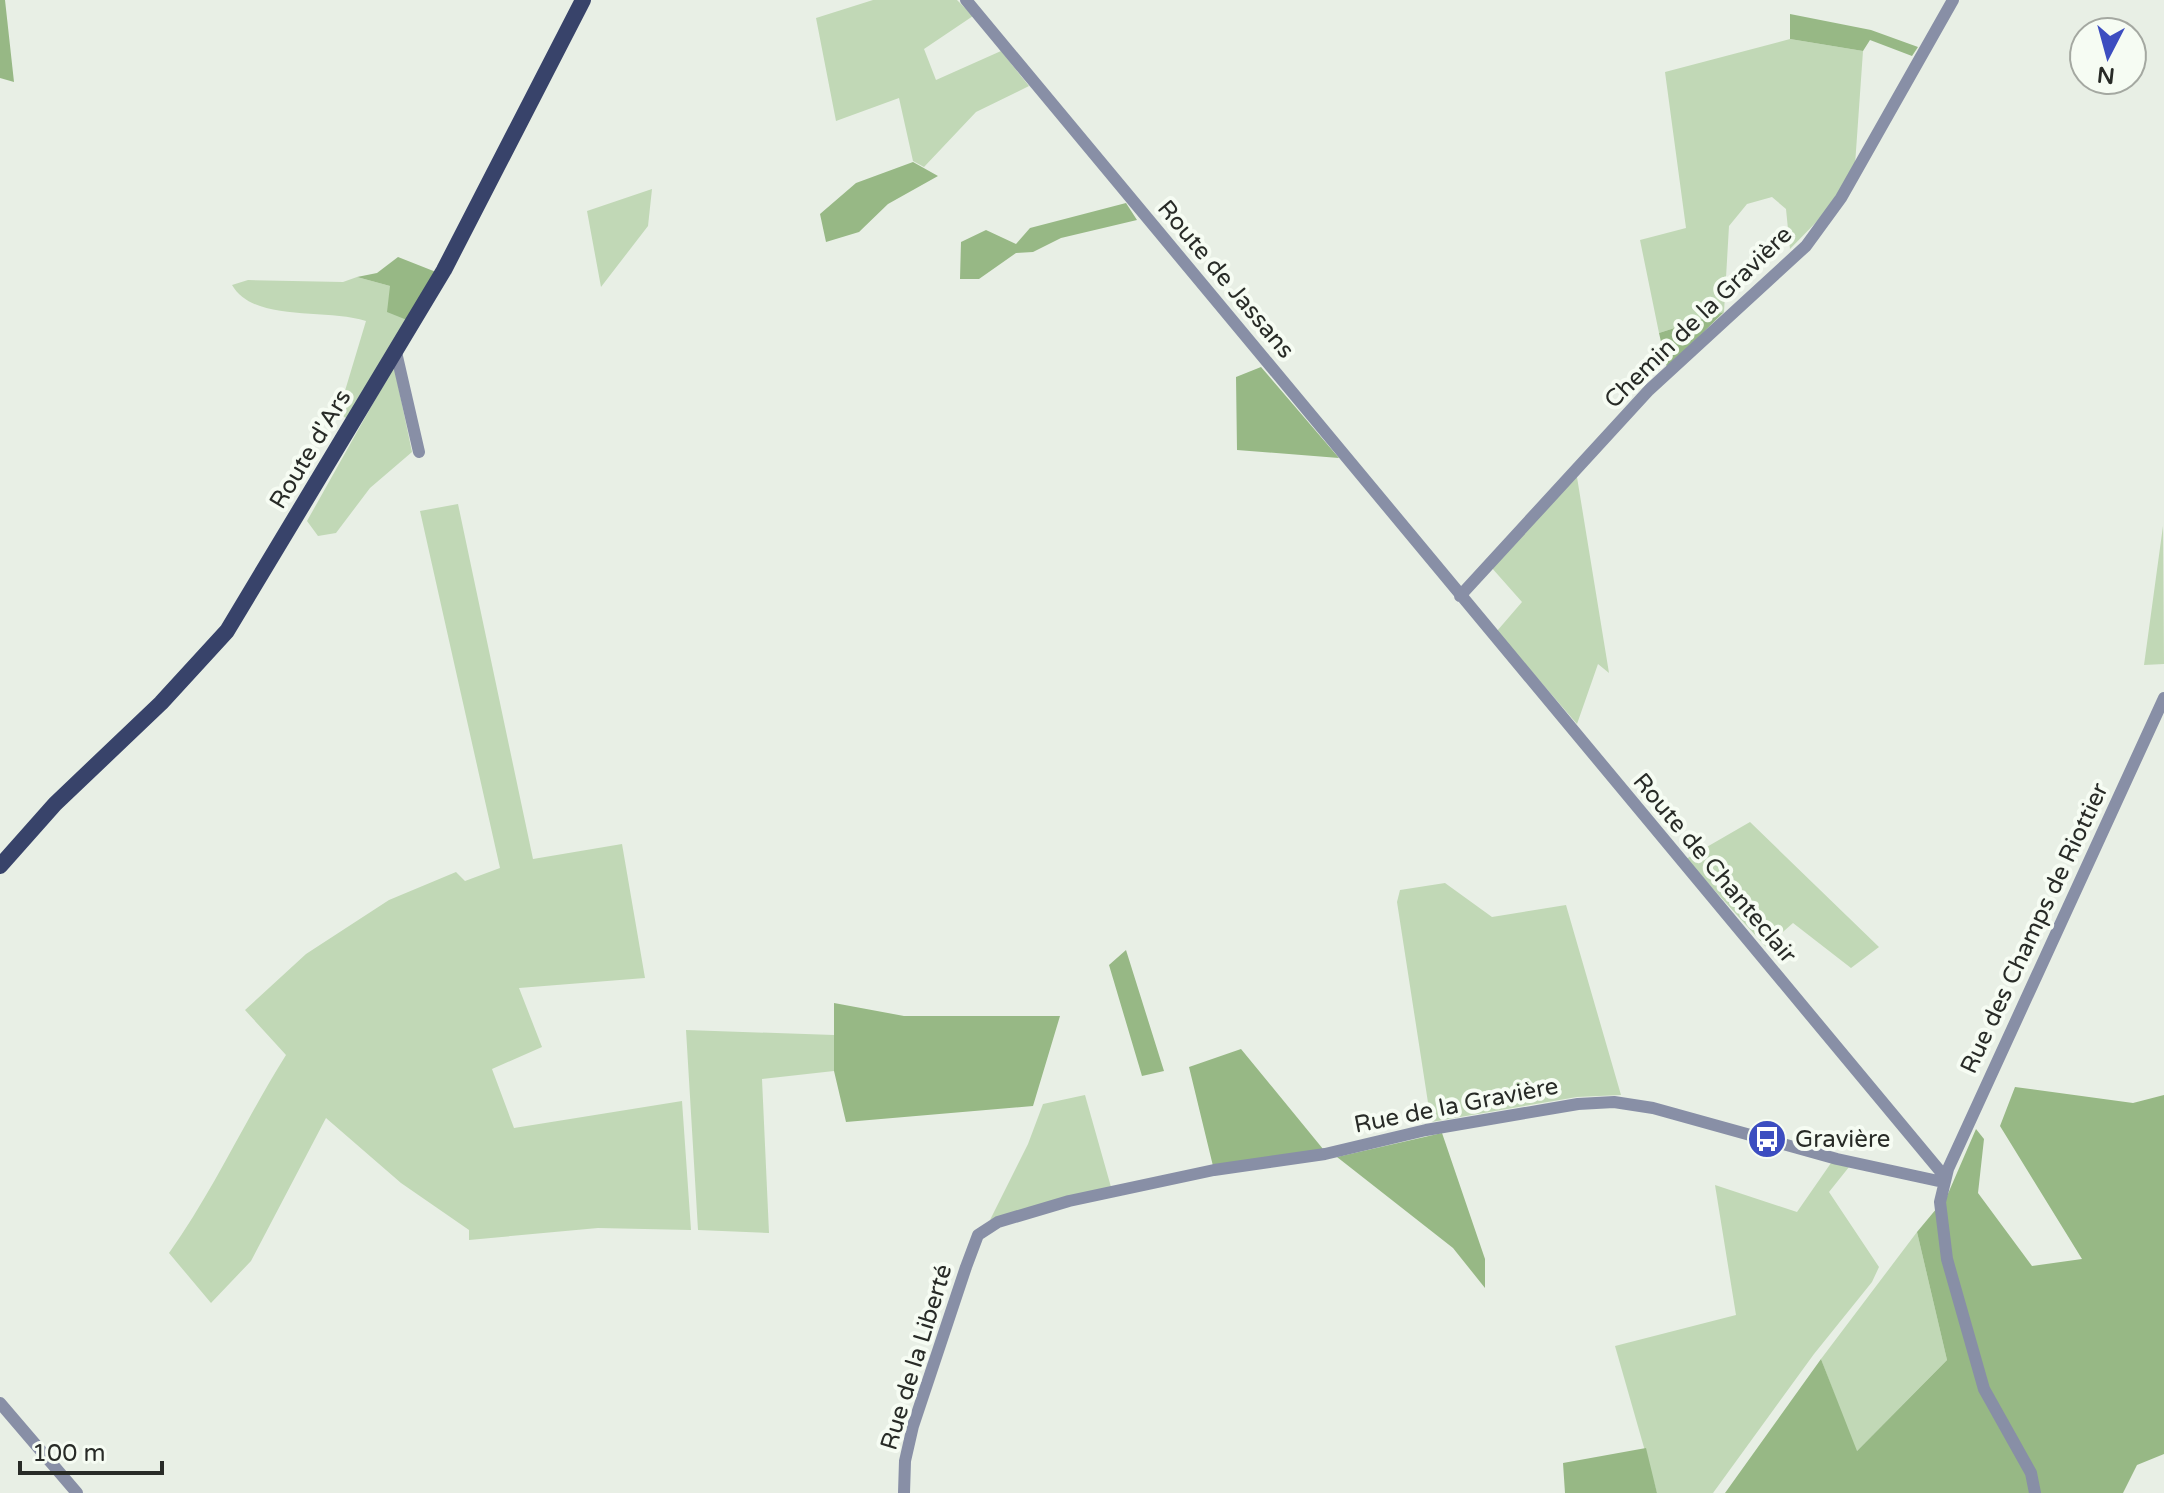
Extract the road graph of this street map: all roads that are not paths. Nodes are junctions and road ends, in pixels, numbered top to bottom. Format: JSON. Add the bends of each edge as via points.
{"nodes":[{"id":1,"x":583,"y":0,"type":"edge"},
{"id":2,"x":966,"y":0,"type":"edge"},
{"id":3,"x":1953,"y":0,"type":"edge"},
{"id":4,"x":396,"y":352,"type":"junction"},
{"id":5,"x":419,"y":452,"type":"dead end"},
{"id":6,"x":1457,"y":591,"type":"junction"},
{"id":7,"x":2164,"y":698,"type":"edge"},
{"id":8,"x":0,"y":866,"type":"edge"},
{"id":9,"x":1944,"y":1179,"type":"junction"},
{"id":10,"x":978,"y":1235,"type":"joint"},
{"id":11,"x":0,"y":1403,"type":"edge"},
{"id":12,"x":77,"y":1493,"type":"edge"},
{"id":13,"x":904,"y":1493,"type":"edge"},
{"id":14,"x":2035,"y":1493,"type":"edge"}],
"edges":[{"from":1,"to":4,"type":"main road","name":"Route d'Ars"},
{"from":2,"to":6,"type":"street","name":"Route de Jassans"},
{"from":3,"to":6,"type":"street","name":"Chemin de la Gravière","via":[[1841,198],[1806,246],[1649,390]]},
{"from":4,"to":5,"type":"street"},
{"from":4,"to":8,"type":"main road","name":"Route d'Ars","via":[[215,647],[55,804]]},
{"from":6,"to":9,"type":"street","name":"Route de Chanteclair"},
{"from":7,"to":9,"type":"street","name":"Rue des Champs de Riottier"},
{"from":9,"to":10,"type":"street","name":"Rue de la Gravière","via":[[1837,1159],[1653,1108],[1578,1104],[1069,1201],[998,1222]]},
{"from":9,"to":14,"type":"street","via":[[1942,1242],[1979,1374],[2031,1473]]},
{"from":10,"to":13,"type":"street","name":"Rue de la Liberté","via":[[913,1426]]},
{"from":11,"to":12,"type":"street"}]}
